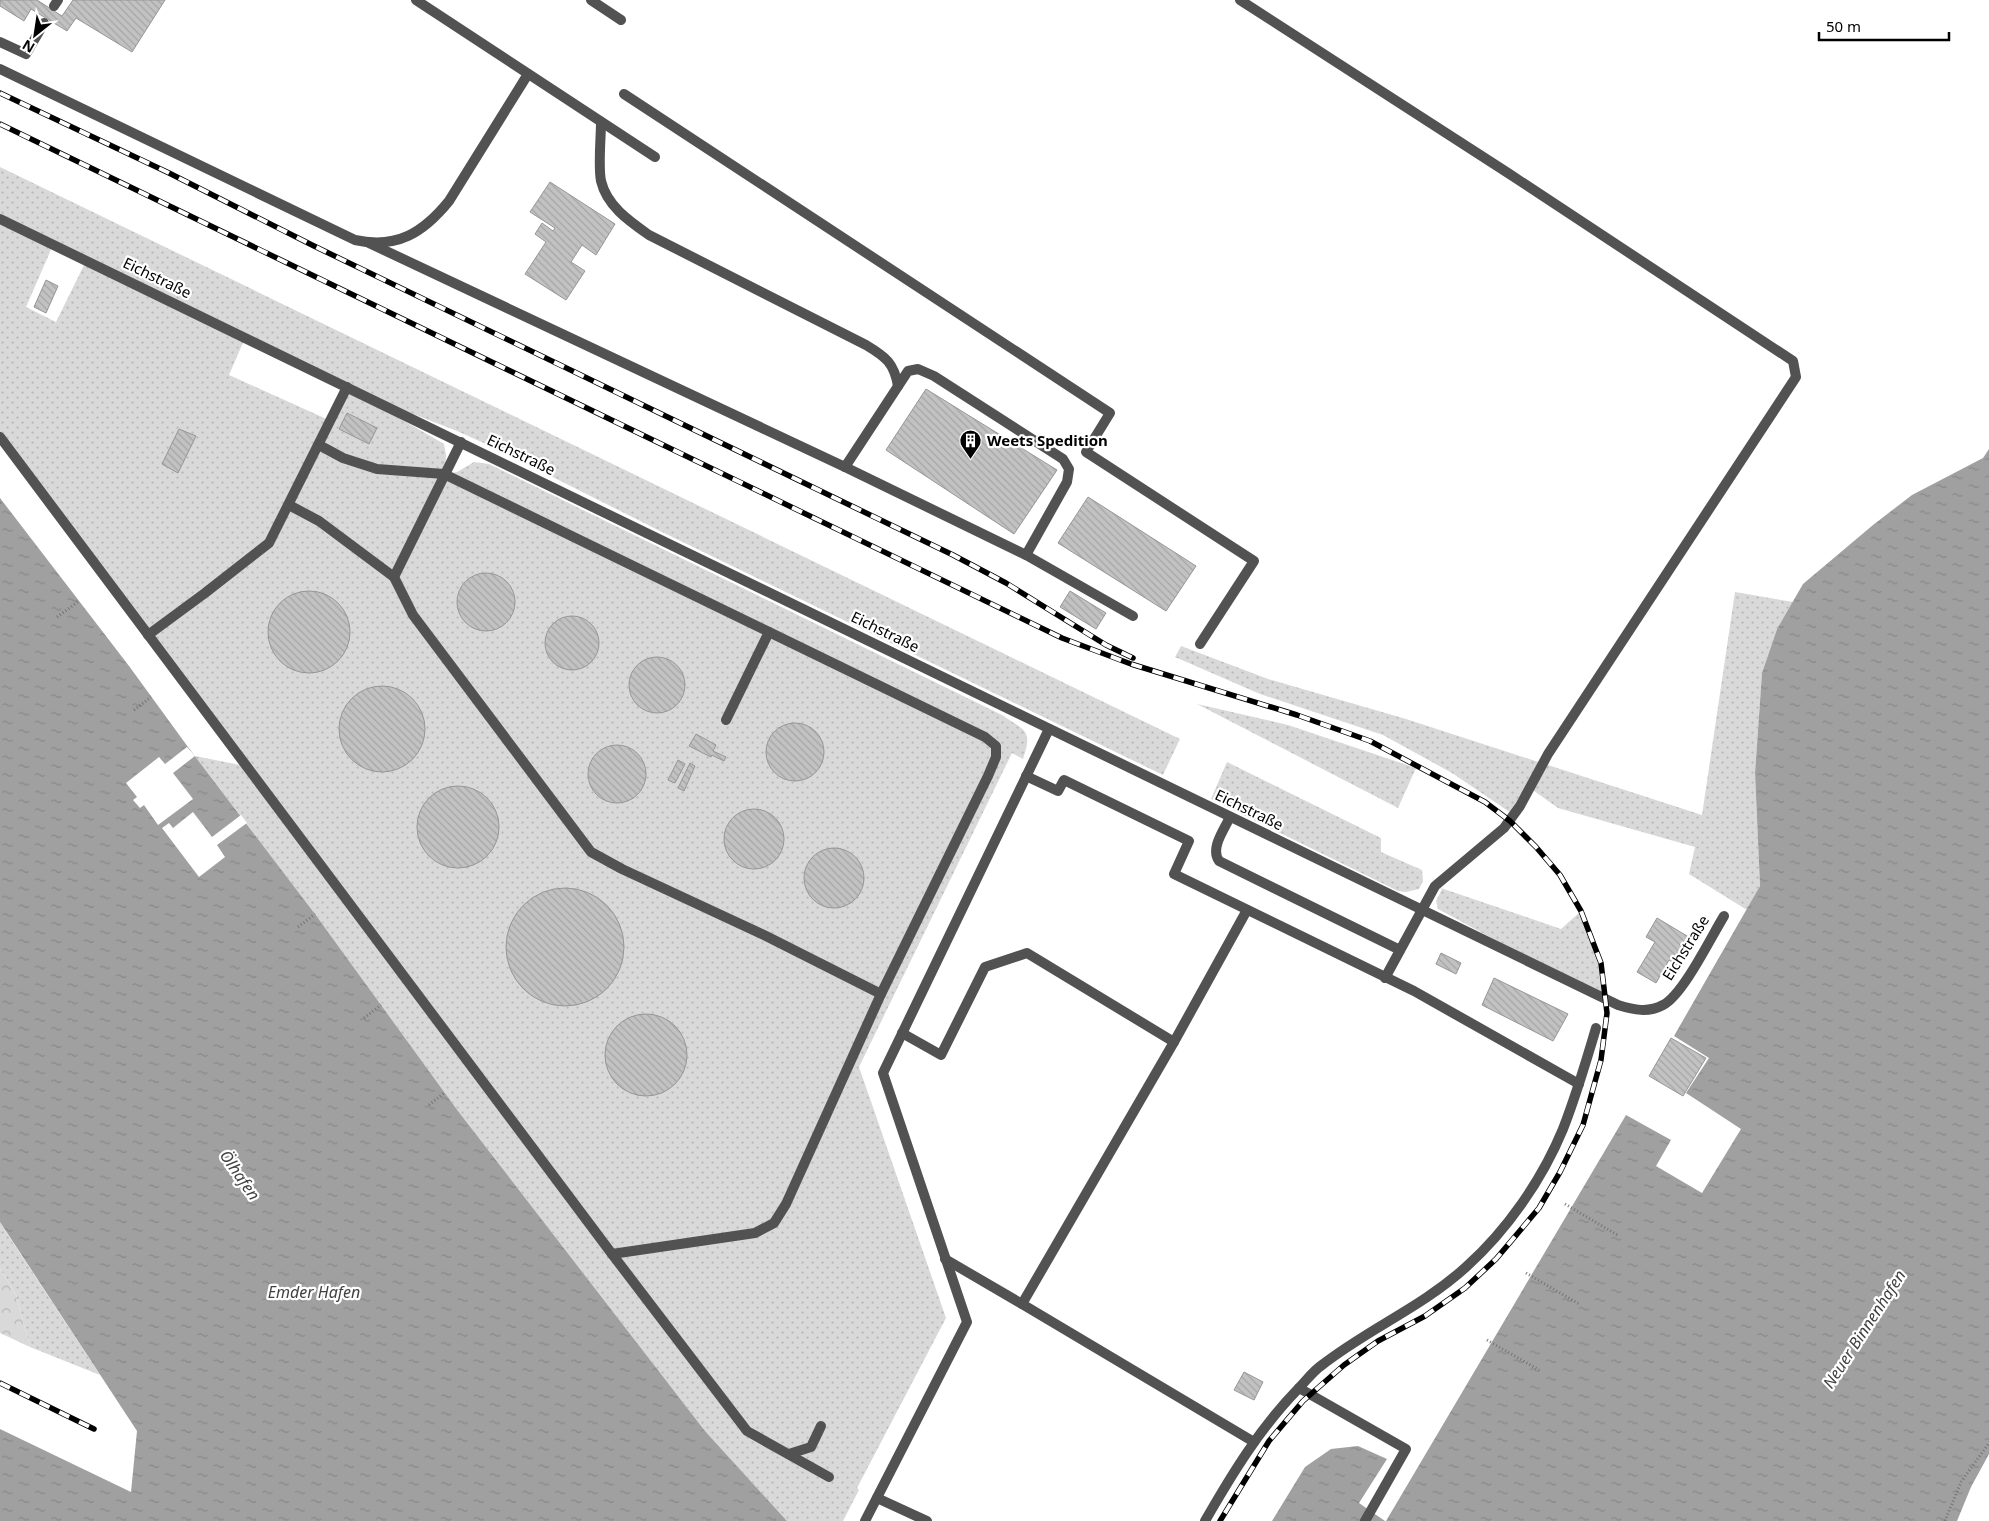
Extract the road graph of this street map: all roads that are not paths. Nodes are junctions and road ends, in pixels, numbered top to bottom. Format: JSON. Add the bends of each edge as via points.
{"nodes":[{"id":1,"x":416,"y":0,"type":"edge"},
{"id":2,"x":591,"y":0,"type":"edge"},
{"id":3,"x":1240,"y":0,"type":"edge"},
{"id":4,"x":621,"y":20,"type":"dead end"},
{"id":5,"x":44,"y":23,"type":"dead end"},
{"id":6,"x":0,"y":42,"type":"edge"},
{"id":7,"x":0,"y":69,"type":"edge"},
{"id":8,"x":528,"y":74,"type":"junction"},
{"id":9,"x":624,"y":94,"type":"dead end"},
{"id":10,"x":601,"y":122,"type":"junction"},
{"id":11,"x":654,"y":157,"type":"dead end"},
{"id":12,"x":0,"y":219,"type":"edge"},
{"id":13,"x":369,"y":243,"type":"junction"},
{"id":14,"x":898,"y":386,"type":"junction"},
{"id":15,"x":347,"y":387,"type":"junction"},
{"id":16,"x":0,"y":437,"type":"edge"},
{"id":17,"x":460,"y":442,"type":"junction"},
{"id":18,"x":319,"y":445,"type":"junction"},
{"id":19,"x":845,"y":467,"type":"junction"},
{"id":20,"x":444,"y":474,"type":"junction"},
{"id":21,"x":289,"y":505,"type":"junction"},
{"id":22,"x":1026,"y":555,"type":"junction"},
{"id":23,"x":394,"y":577,"type":"junction"},
{"id":24,"x":1132,"y":616,"type":"dead end"},
{"id":25,"x":769,"y":632,"type":"junction"},
{"id":26,"x":148,"y":635,"type":"junction"},
{"id":27,"x":1200,"y":644,"type":"dead end"},
{"id":28,"x":726,"y":720,"type":"dead end"},
{"id":29,"x":1049,"y":729,"type":"junction"},
{"id":30,"x":1026,"y":776,"type":"junction"},
{"id":31,"x":1230,"y":817,"type":"junction"},
{"id":32,"x":1247,"y":910,"type":"junction"},
{"id":33,"x":1422,"y":910,"type":"junction"},
{"id":34,"x":1724,"y":916,"type":"dead end"},
{"id":35,"x":1400,"y":950,"type":"junction"},
{"id":36,"x":1385,"y":978,"type":"junction"},
{"id":37,"x":881,"y":994,"type":"junction"},
{"id":38,"x":1596,"y":1028,"type":"dead end"},
{"id":39,"x":902,"y":1032,"type":"junction"},
{"id":40,"x":1174,"y":1042,"type":"junction"},
{"id":41,"x":1579,"y":1084,"type":"junction"},
{"id":42,"x":612,"y":1254,"type":"junction"},
{"id":43,"x":945,"y":1259,"type":"junction"},
{"id":44,"x":1022,"y":1304,"type":"junction"},
{"id":45,"x":1299,"y":1388,"type":"junction"},
{"id":46,"x":821,"y":1426,"type":"dead end"},
{"id":47,"x":1254,"y":1442,"type":"junction"},
{"id":48,"x":789,"y":1454,"type":"junction"},
{"id":49,"x":829,"y":1477,"type":"dead end"},
{"id":50,"x":877,"y":1498,"type":"junction"},
{"id":51,"x":865,"y":1521,"type":"edge"},
{"id":52,"x":927,"y":1521,"type":"edge"},
{"id":53,"x":1205,"y":1521,"type":"edge"},
{"id":54,"x":1365,"y":1521,"type":"edge"}],
"edges":[{"from":1,"to":8,"type":"street"},
{"from":2,"to":4,"type":"street"},
{"from":3,"to":33,"type":"street","via":[[1793,361],[1796,377],[1548,754],[1514,815],[1504,828],[1435,886]]},
{"from":5,"to":6,"type":"street","via":[[26,54]]},
{"from":7,"to":13,"type":"street","via":[[335,231]]},
{"from":8,"to":10,"type":"street"},
{"from":8,"to":13,"type":"street","via":[[438,214],[408,236],[383,244]]},
{"from":9,"to":27,"type":"street","via":[[1110,413],[1086,452],[1254,561]]},
{"from":10,"to":11,"type":"street"},
{"from":10,"to":14,"type":"street","via":[[601,180],[608,200],[626,218],[649,235],[885,356],[895,371]]},
{"from":12,"to":15,"type":"street","name":"Eichstraße"},
{"from":13,"to":19,"type":"street"},
{"from":14,"to":19,"type":"street"},
{"from":14,"to":22,"type":"street","via":[[908,371],[918,369],[934,376],[1063,459],[1069,469],[1068,482]]},
{"from":15,"to":17,"type":"street","name":"Eichstraße"},
{"from":15,"to":18,"type":"street"},
{"from":16,"to":26,"type":"street"},
{"from":17,"to":20,"type":"street"},
{"from":17,"to":29,"type":"street","name":"Eichstraße"},
{"from":18,"to":20,"type":"street","via":[[343,458],[378,469]]},
{"from":18,"to":21,"type":"street"},
{"from":19,"to":22,"type":"street"},
{"from":20,"to":23,"type":"street"},
{"from":20,"to":25,"type":"street"},
{"from":21,"to":23,"type":"street","via":[[319,521]]},
{"from":21,"to":26,"type":"street","via":[[269,543]]},
{"from":22,"to":24,"type":"street"},
{"from":23,"to":37,"type":"street","via":[[413,615],[591,852]]},
{"from":25,"to":28,"type":"street"},
{"from":25,"to":37,"type":"street","via":[[985,737],[996,746],[996,757],[988,776]]},
{"from":26,"to":42,"type":"street"},
{"from":29,"to":30,"type":"street"},
{"from":29,"to":31,"type":"street","name":"Eichstraße"},
{"from":30,"to":32,"type":"street","via":[[1058,791],[1064,780],[1189,842],[1174,874]]},
{"from":30,"to":39,"type":"street"},
{"from":31,"to":33,"type":"street","name":"Eichstraße"},
{"from":31,"to":35,"type":"street","via":[[1216,848],[1215,856],[1219,861]]},
{"from":32,"to":36,"type":"street"},
{"from":32,"to":40,"type":"street"},
{"from":33,"to":34,"type":"street","name":"Eichstraße","via":[[1618,1005],[1642,1011],[1672,998]]},
{"from":33,"to":35,"type":"street"},
{"from":35,"to":36,"type":"street"},
{"from":36,"to":41,"type":"street"},
{"from":37,"to":42,"type":"street","via":[[786,1204],[774,1223],[755,1233]]},
{"from":38,"to":41,"type":"street"},
{"from":39,"to":40,"type":"street","via":[[941,1055],[985,967],[1027,953]]},
{"from":39,"to":43,"type":"street","via":[[883,1073]]},
{"from":40,"to":44,"type":"street"},
{"from":41,"to":45,"type":"street","via":[[1563,1129],[1543,1170],[1521,1204],[1467,1266],[1433,1295],[1320,1366]]},
{"from":42,"to":48,"type":"street","via":[[747,1431]]},
{"from":43,"to":44,"type":"street"},
{"from":43,"to":50,"type":"street","via":[[967,1322]]},
{"from":44,"to":47,"type":"street"},
{"from":45,"to":47,"type":"street"},
{"from":45,"to":54,"type":"street","via":[[1406,1449]]},
{"from":46,"to":48,"type":"street","via":[[811,1447]]},
{"from":47,"to":53,"type":"street"},
{"from":48,"to":49,"type":"street"},
{"from":50,"to":51,"type":"street"},
{"from":50,"to":52,"type":"street"}]}
